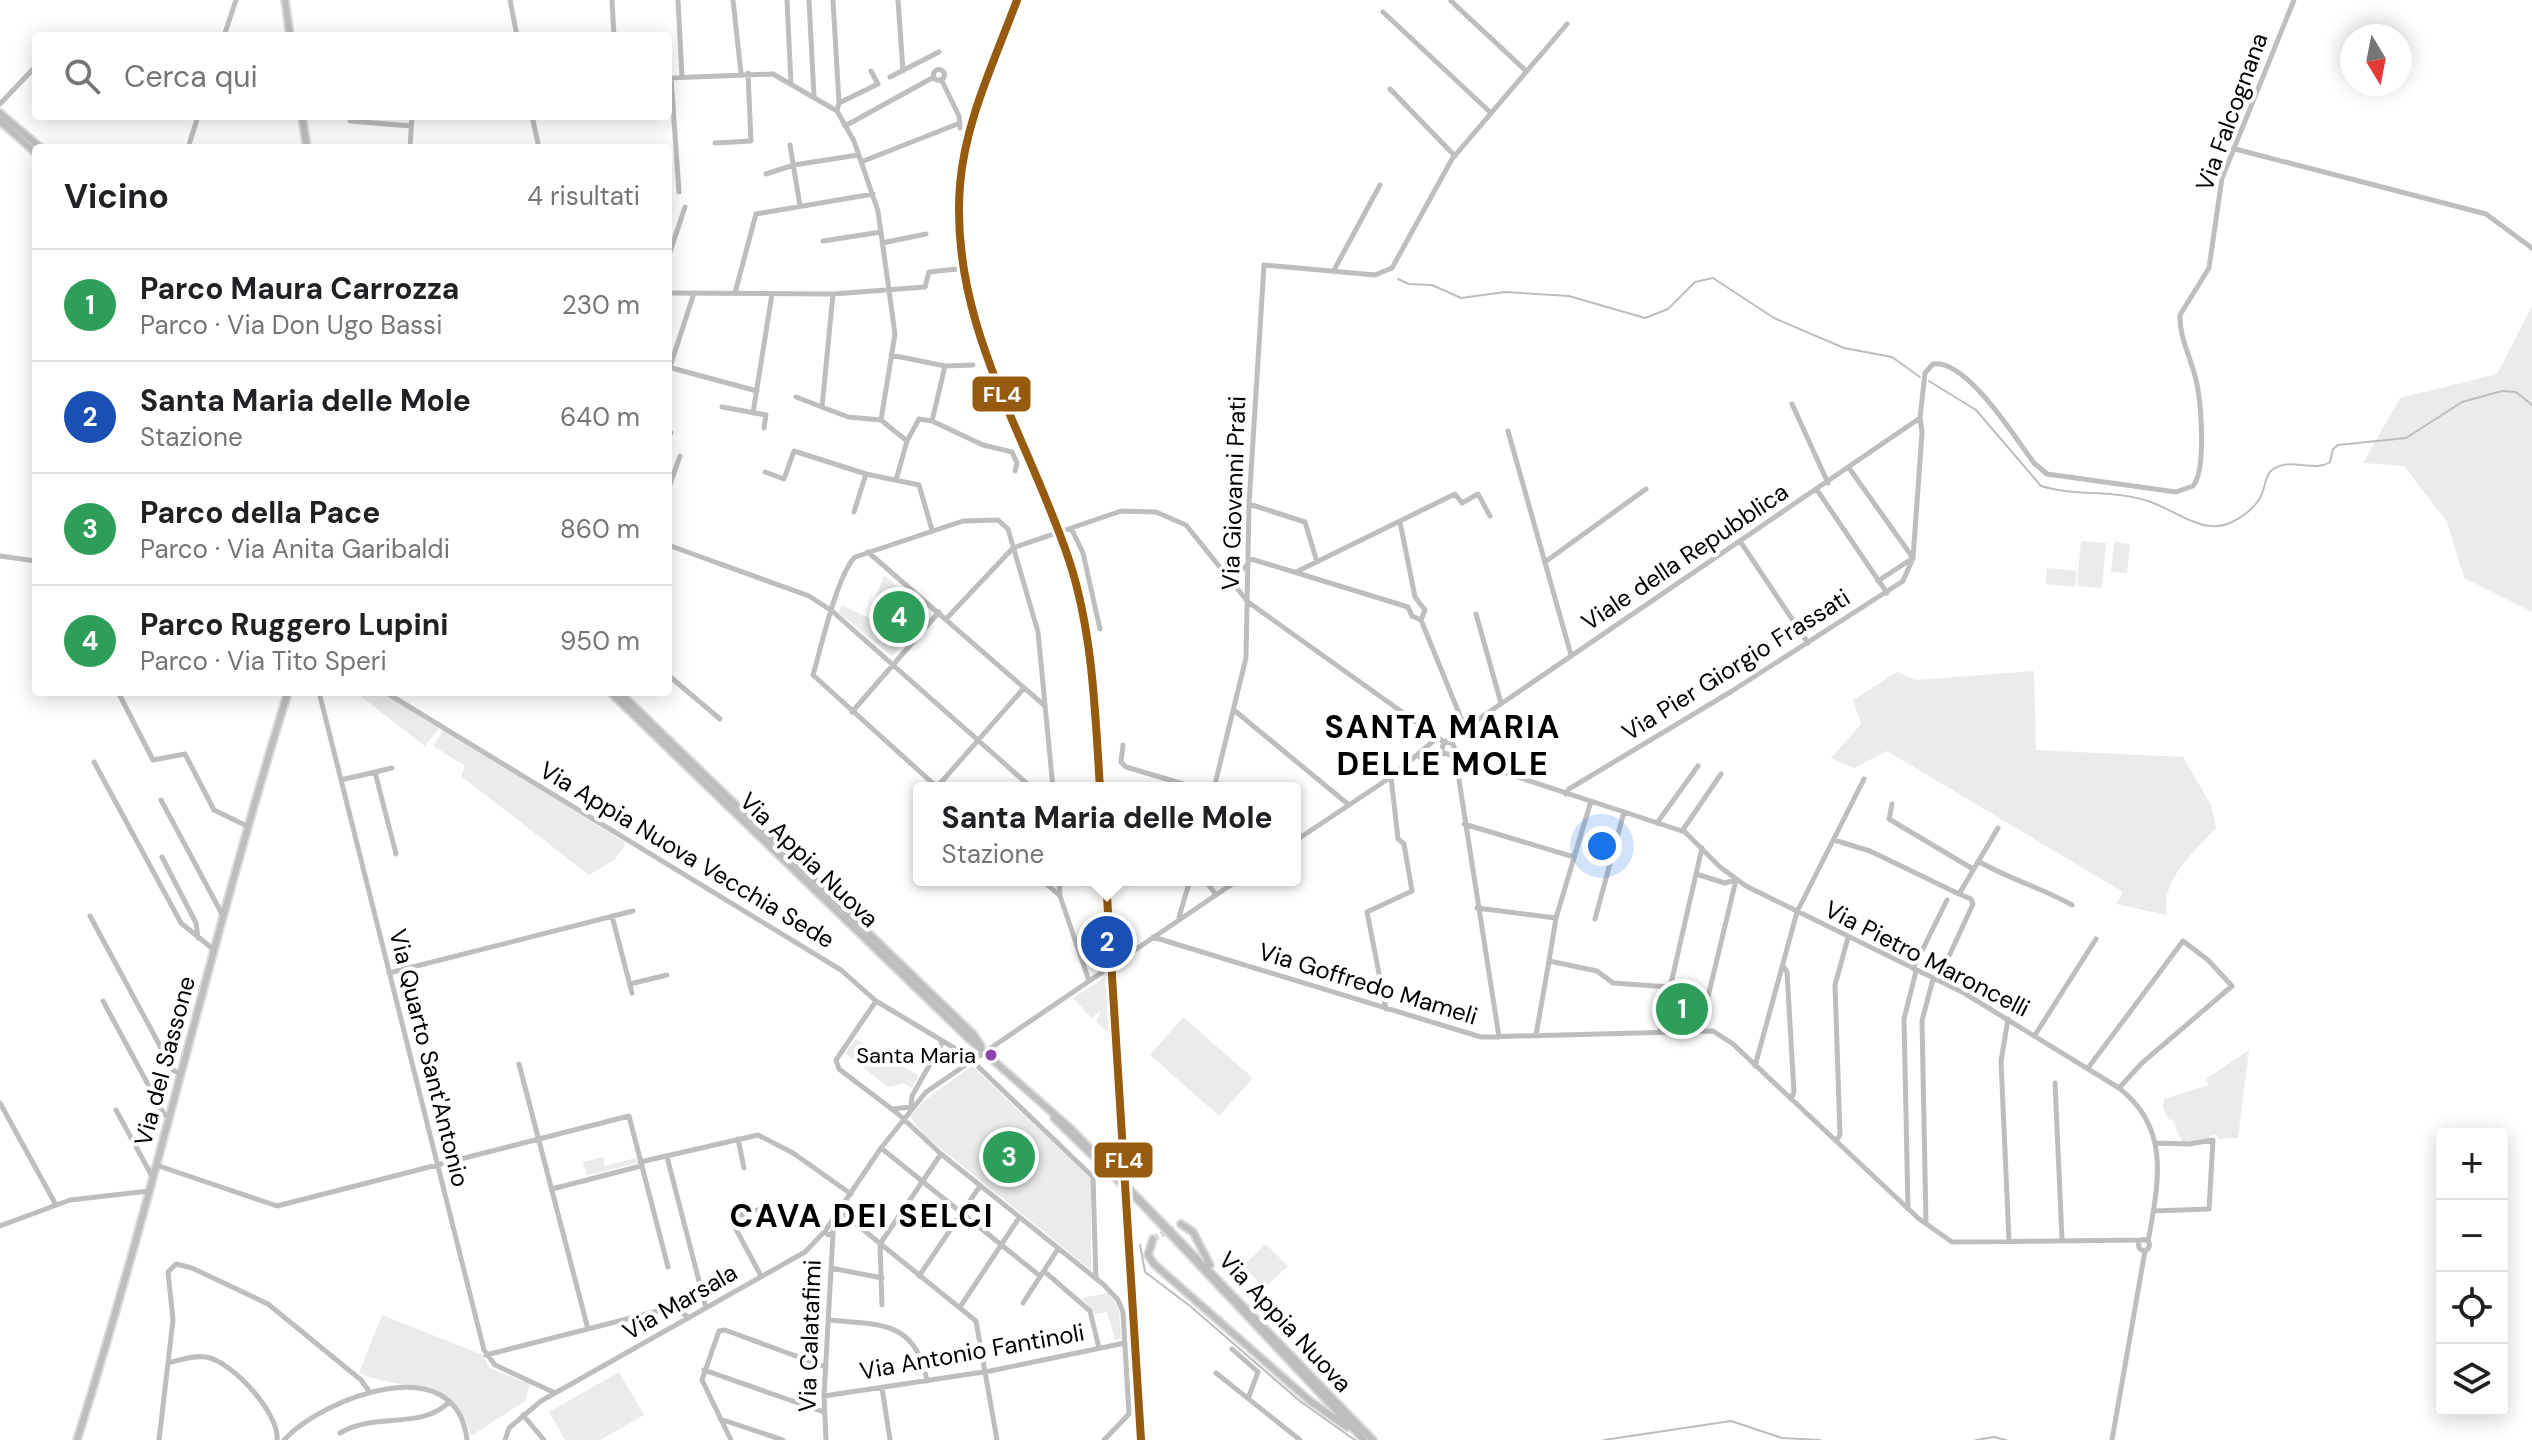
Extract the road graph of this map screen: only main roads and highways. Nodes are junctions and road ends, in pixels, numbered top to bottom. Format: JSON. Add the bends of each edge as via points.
{"nodes":[{"id":1,"x":285,"y":0,"type":"edge"},
{"id":2,"x":289,"y":32,"type":"edge"},
{"id":3,"x":0,"y":113,"type":"edge"},
{"id":4,"x":303,"y":120,"type":"edge"},
{"id":5,"x":0,"y":121,"type":"edge"},
{"id":6,"x":36,"y":144,"type":"edge"},
{"id":7,"x":306,"y":144,"type":"edge"},
{"id":8,"x":32,"y":149,"type":"edge"},
{"id":9,"x":287,"y":696,"type":"edge"},
{"id":10,"x":614,"y":696,"type":"edge"},
{"id":11,"x":623,"y":696,"type":"edge"},
{"id":12,"x":985,"y":1052,"type":"junction"},
{"id":13,"x":1032,"y":1094,"type":"junction"},
{"id":14,"x":1181,"y":1224,"type":"dead end"},
{"id":15,"x":1153,"y":1239,"type":"dead end"},
{"id":16,"x":1213,"y":1272,"type":"junction"},
{"id":17,"x":1363,"y":1438,"type":"edge"},
{"id":18,"x":77,"y":1440,"type":"edge"},
{"id":19,"x":1373,"y":1440,"type":"edge"}],
"edges":[{"from":1,"to":2,"type":"main road"},
{"from":3,"to":6,"type":"main road"},
{"from":4,"to":7,"type":"main road"},
{"from":5,"to":8,"type":"main road"},
{"from":9,"to":18,"type":"main road","name":"Via del Sassone"},
{"from":10,"to":12,"type":"main road","name":"Via Appia Nuova"},
{"from":11,"to":12,"type":"main road","name":"Via Appia Nuova","via":[[973,1034]]},
{"from":12,"to":13,"type":"main road","name":"Via Appia Nuova"},
{"from":13,"to":16,"type":"main road","name":"Via Appia Nuova"},
{"from":13,"to":17,"type":"main road","name":"Via Appia Nuova"},
{"from":14,"to":16,"type":"main road","via":[[1193,1232]]},
{"from":15,"to":17,"type":"main road","via":[[1148,1255],[1154,1264],[1310,1401]]},
{"from":16,"to":19,"type":"main road","name":"Via Appia Nuova"}]}
